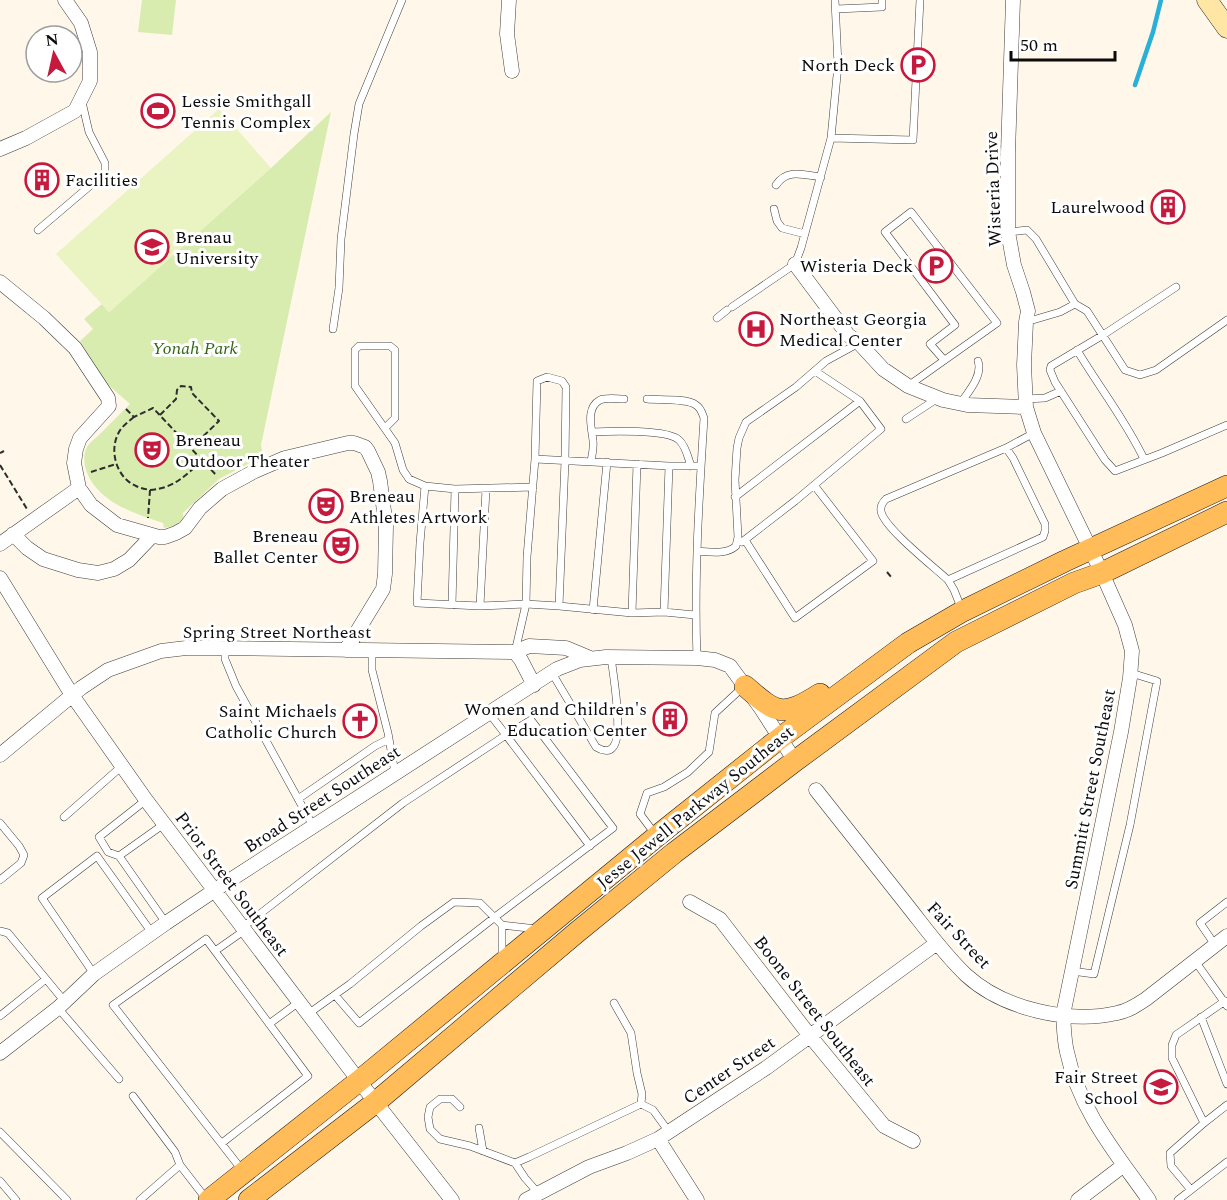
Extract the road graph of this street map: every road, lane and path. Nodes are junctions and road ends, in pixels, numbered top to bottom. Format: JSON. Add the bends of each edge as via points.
{"nodes":[{"id":1,"x":65,"y":0,"type":"edge"},
{"id":2,"x":402,"y":0,"type":"edge"},
{"id":3,"x":509,"y":0,"type":"edge"},
{"id":4,"x":835,"y":0,"type":"edge"},
{"id":5,"x":882,"y":0,"type":"edge"},
{"id":6,"x":920,"y":0,"type":"edge"},
{"id":7,"x":1013,"y":0,"type":"edge"},
{"id":8,"x":1207,"y":0,"type":"edge"},
{"id":9,"x":836,"y":9,"type":"junction"},
{"id":10,"x":1227,"y":28,"type":"edge"},
{"id":11,"x":512,"y":71,"type":"dead end"},
{"id":12,"x":81,"y":100,"type":"junction"},
{"id":13,"x":831,"y":138,"type":"junction"},
{"id":14,"x":0,"y":149,"type":"edge"},
{"id":15,"x":821,"y":177,"type":"junction"},
{"id":16,"x":776,"y":185,"type":"dead end"},
{"id":17,"x":774,"y":209,"type":"dead end"},
{"id":18,"x":38,"y":230,"type":"dead end"},
{"id":19,"x":1008,"y":232,"type":"junction"},
{"id":20,"x":805,"y":234,"type":"junction"},
{"id":21,"x":795,"y":264,"type":"junction"},
{"id":22,"x":0,"y":282,"type":"edge"},
{"id":23,"x":1176,"y":287,"type":"dead end"},
{"id":24,"x":1076,"y":304,"type":"junction"},
{"id":25,"x":717,"y":318,"type":"dead end"},
{"id":26,"x":1227,"y":320,"type":"edge"},
{"id":27,"x":1026,"y":322,"type":"junction"},
{"id":28,"x":333,"y":329,"type":"dead end"},
{"id":29,"x":1103,"y":335,"type":"junction"},
{"id":30,"x":860,"y":344,"type":"junction"},
{"id":31,"x":1077,"y":350,"type":"junction"},
{"id":32,"x":944,"y":360,"type":"junction"},
{"id":33,"x":978,"y":362,"type":"dead end"},
{"id":34,"x":815,"y":371,"type":"junction"},
{"id":35,"x":908,"y":386,"type":"junction"},
{"id":36,"x":1061,"y":391,"type":"junction"},
{"id":37,"x":938,"y":398,"type":"junction"},
{"id":38,"x":624,"y":399,"type":"dead end"},
{"id":39,"x":647,"y":399,"type":"dead end"},
{"id":40,"x":860,"y":401,"type":"junction"},
{"id":41,"x":960,"y":404,"type":"junction"},
{"id":42,"x":1026,"y":404,"type":"junction"},
{"id":43,"x":126,"y":409,"type":"dead end"},
{"id":44,"x":160,"y":415,"type":"junction"},
{"id":45,"x":134,"y":417,"type":"junction"},
{"id":46,"x":906,"y":419,"type":"dead end"},
{"id":47,"x":1227,"y":425,"type":"edge"},
{"id":48,"x":385,"y":428,"type":"junction"},
{"id":49,"x":592,"y":432,"type":"junction"},
{"id":50,"x":1034,"y":433,"type":"junction"},
{"id":51,"x":191,"y":448,"type":"junction"},
{"id":52,"x":1006,"y":448,"type":"junction"},
{"id":53,"x":4,"y":451,"type":"dead end"},
{"id":54,"x":0,"y":453,"type":"edge"},
{"id":55,"x":535,"y":459,"type":"junction"},
{"id":56,"x":1144,"y":459,"type":"junction"},
{"id":57,"x":202,"y":461,"type":"junction"},
{"id":58,"x":565,"y":461,"type":"junction"},
{"id":59,"x":591,"y":461,"type":"junction"},
{"id":60,"x":606,"y":462,"type":"junction"},
{"id":61,"x":117,"y":464,"type":"junction"},
{"id":62,"x":637,"y":464,"type":"junction"},
{"id":63,"x":0,"y":465,"type":"edge"},
{"id":64,"x":669,"y":466,"type":"junction"},
{"id":65,"x":691,"y":466,"type":"junction"},
{"id":66,"x":701,"y":466,"type":"junction"},
{"id":67,"x":4,"y":472,"type":"junction"},
{"id":68,"x":0,"y":474,"type":"edge"},
{"id":69,"x":219,"y":478,"type":"dead end"},
{"id":70,"x":78,"y":483,"type":"junction"},
{"id":71,"x":814,"y":485,"type":"junction"},
{"id":72,"x":426,"y":486,"type":"junction"},
{"id":73,"x":1227,"y":486,"type":"edge"},
{"id":74,"x":533,"y":487,"type":"junction"},
{"id":75,"x":455,"y":489,"type":"junction"},
{"id":76,"x":486,"y":489,"type":"junction"},
{"id":77,"x":150,"y":490,"type":"junction"},
{"id":78,"x":735,"y":497,"type":"junction"},
{"id":79,"x":28,"y":511,"type":"dead end"},
{"id":80,"x":1227,"y":512,"type":"edge"},
{"id":81,"x":148,"y":518,"type":"dead end"},
{"id":82,"x":13,"y":534,"type":"junction"},
{"id":83,"x":152,"y":536,"type":"junction"},
{"id":84,"x":745,"y":540,"type":"junction"},
{"id":85,"x":0,"y":544,"type":"edge"},
{"id":86,"x":736,"y":546,"type":"junction"},
{"id":87,"x":1090,"y":550,"type":"junction"},
{"id":88,"x":697,"y":551,"type":"junction"},
{"id":89,"x":887,"y":572,"type":"dead end"},
{"id":90,"x":1102,"y":573,"type":"junction"},
{"id":91,"x":0,"y":578,"type":"edge"},
{"id":92,"x":892,"y":578,"type":"dead end"},
{"id":93,"x":948,"y":580,"type":"junction"},
{"id":94,"x":526,"y":603,"type":"junction"},
{"id":95,"x":452,"y":605,"type":"junction"},
{"id":96,"x":480,"y":606,"type":"junction"},
{"id":97,"x":559,"y":606,"type":"junction"},
{"id":98,"x":593,"y":610,"type":"junction"},
{"id":99,"x":963,"y":611,"type":"junction"},
{"id":100,"x":664,"y":612,"type":"junction"},
{"id":101,"x":632,"y":614,"type":"junction"},
{"id":102,"x":695,"y":615,"type":"junction"},
{"id":103,"x":908,"y":643,"type":"junction"},
{"id":104,"x":225,"y":648,"type":"junction"},
{"id":105,"x":346,"y":650,"type":"junction"},
{"id":106,"x":372,"y":651,"type":"junction"},
{"id":107,"x":515,"y":652,"type":"junction"},
{"id":108,"x":611,"y":657,"type":"junction"},
{"id":109,"x":590,"y":658,"type":"junction"},
{"id":110,"x":697,"y":658,"type":"junction"},
{"id":111,"x":552,"y":673,"type":"junction"},
{"id":112,"x":1131,"y":673,"type":"junction"},
{"id":113,"x":534,"y":685,"type":"junction"},
{"id":114,"x":745,"y":686,"type":"junction"},
{"id":115,"x":72,"y":695,"type":"junction"},
{"id":116,"x":489,"y":713,"type":"junction"},
{"id":117,"x":506,"y":735,"type":"junction"},
{"id":118,"x":780,"y":738,"type":"junction"},
{"id":119,"x":389,"y":739,"type":"junction"},
{"id":120,"x":0,"y":755,"type":"edge"},
{"id":121,"x":795,"y":761,"type":"junction"},
{"id":122,"x":122,"y":766,"type":"junction"},
{"id":123,"x":395,"y":773,"type":"junction"},
{"id":124,"x":816,"y":790,"type":"dead end"},
{"id":125,"x":298,"y":799,"type":"junction"},
{"id":126,"x":146,"y":800,"type":"junction"},
{"id":127,"x":64,"y":817,"type":"dead end"},
{"id":128,"x":0,"y":823,"type":"edge"},
{"id":129,"x":164,"y":824,"type":"junction"},
{"id":130,"x":313,"y":826,"type":"junction"},
{"id":131,"x":657,"y":836,"type":"junction"},
{"id":132,"x":590,"y":846,"type":"junction"},
{"id":133,"x":119,"y":856,"type":"junction"},
{"id":134,"x":0,"y":880,"type":"edge"},
{"id":135,"x":214,"y":890,"type":"junction"},
{"id":136,"x":690,"y":902,"type":"dead end"},
{"id":137,"x":1227,"y":902,"type":"edge"},
{"id":138,"x":495,"y":917,"type":"junction"},
{"id":139,"x":166,"y":923,"type":"junction"},
{"id":140,"x":502,"y":925,"type":"junction"},
{"id":141,"x":244,"y":928,"type":"junction"},
{"id":142,"x":543,"y":929,"type":"junction"},
{"id":143,"x":0,"y":931,"type":"edge"},
{"id":144,"x":152,"y":933,"type":"junction"},
{"id":145,"x":1227,"y":936,"type":"edge"},
{"id":146,"x":937,"y":943,"type":"junction"},
{"id":147,"x":1215,"y":945,"type":"junction"},
{"id":148,"x":215,"y":951,"type":"junction"},
{"id":149,"x":1195,"y":961,"type":"junction"},
{"id":150,"x":502,"y":963,"type":"junction"},
{"id":151,"x":1072,"y":970,"type":"junction"},
{"id":152,"x":94,"y":974,"type":"junction"},
{"id":153,"x":46,"y":979,"type":"junction"},
{"id":154,"x":335,"y":995,"type":"junction"},
{"id":155,"x":299,"y":1002,"type":"junction"},
{"id":156,"x":614,"y":1003,"type":"dead end"},
{"id":157,"x":1226,"y":1004,"type":"edge"},
{"id":158,"x":61,"y":1005,"type":"junction"},
{"id":159,"x":308,"y":1014,"type":"junction"},
{"id":160,"x":1063,"y":1015,"type":"junction"},
{"id":161,"x":0,"y":1016,"type":"edge"},
{"id":162,"x":1201,"y":1017,"type":"junction"},
{"id":163,"x":269,"y":1024,"type":"junction"},
{"id":164,"x":810,"y":1036,"type":"junction"},
{"id":165,"x":0,"y":1053,"type":"edge"},
{"id":166,"x":119,"y":1079,"type":"dead end"},
{"id":167,"x":359,"y":1081,"type":"junction"},
{"id":168,"x":1227,"y":1084,"type":"edge"},
{"id":169,"x":133,"y":1096,"type":"dead end"},
{"id":170,"x":376,"y":1102,"type":"junction"},
{"id":171,"x":641,"y":1104,"type":"junction"},
{"id":172,"x":1227,"y":1105,"type":"edge"},
{"id":173,"x":460,"y":1107,"type":"dead end"},
{"id":174,"x":1204,"y":1123,"type":"junction"},
{"id":175,"x":479,"y":1128,"type":"dead end"},
{"id":176,"x":0,"y":1132,"type":"edge"},
{"id":177,"x":664,"y":1135,"type":"junction"},
{"id":178,"x":913,"y":1141,"type":"dead end"},
{"id":179,"x":222,"y":1143,"type":"junction"},
{"id":180,"x":483,"y":1151,"type":"junction"},
{"id":181,"x":1227,"y":1162,"type":"edge"},
{"id":182,"x":515,"y":1163,"type":"junction"},
{"id":183,"x":180,"y":1165,"type":"junction"},
{"id":184,"x":1124,"y":1165,"type":"junction"},
{"id":185,"x":244,"y":1172,"type":"junction"},
{"id":186,"x":0,"y":1181,"type":"edge"},
{"id":187,"x":1191,"y":1190,"type":"junction"},
{"id":188,"x":532,"y":1196,"type":"edge"},
{"id":189,"x":16,"y":1200,"type":"edge"},
{"id":190,"x":67,"y":1200,"type":"edge"},
{"id":191,"x":140,"y":1200,"type":"edge"},
{"id":192,"x":208,"y":1200,"type":"edge"},
{"id":193,"x":249,"y":1200,"type":"edge"},
{"id":194,"x":452,"y":1200,"type":"edge"},
{"id":195,"x":697,"y":1200,"type":"edge"},
{"id":196,"x":1078,"y":1200,"type":"edge"},
{"id":197,"x":1149,"y":1200,"type":"edge"},
{"id":198,"x":1178,"y":1200,"type":"edge"}],
"edges":[{"from":1,"to":12,"type":"street","via":[[81,24],[90,52],[90,81]]},
{"from":2,"to":28,"type":"lane","via":[[359,104]]},
{"from":3,"to":11,"type":"street","via":[[507,34]]},
{"from":4,"to":9,"type":"lane"},
{"from":5,"to":9,"type":"lane","via":[[882,7]]},
{"from":6,"to":13,"type":"lane","via":[[914,140]]},
{"from":7,"to":19,"type":"street","name":"Wisteria Drive"},
{"from":8,"to":10,"type":"main road"},
{"from":9,"to":13,"type":"lane","via":[[838,64]]},
{"from":12,"to":14,"type":"street","via":[[75,111]]},
{"from":12,"to":18,"type":"lane","via":[[89,132],[105,163],[105,173]]},
{"from":13,"to":15,"type":"lane"},
{"from":15,"to":16,"type":"lane","via":[[786,175]]},
{"from":15,"to":20,"type":"lane"},
{"from":17,"to":20,"type":"lane","via":[[782,228]]},
{"from":19,"to":24,"type":"lane","via":[[1027,230],[1036,239]]},
{"from":19,"to":27,"type":"street","name":"Wisteria Drive","via":[[1028,311]]},
{"from":20,"to":21,"type":"lane"},
{"from":21,"to":25,"type":"lane"},
{"from":21,"to":30,"type":"street","via":[[848,335]]},
{"from":22,"to":70,"type":"street","via":[[70,343],[110,402],[80,438],[74,463]]},
{"from":23,"to":29,"type":"lane"},
{"from":24,"to":27,"type":"lane"},
{"from":24,"to":29,"type":"lane","via":[[1087,311]]},
{"from":26,"to":29,"type":"lane","via":[[1156,370],[1140,375],[1125,370]]},
{"from":27,"to":42,"type":"street","name":"Wisteria Drive"},
{"from":29,"to":31,"type":"lane"},
{"from":30,"to":34,"type":"lane"},
{"from":30,"to":35,"type":"street","via":[[883,369]]},
{"from":31,"to":36,"type":"lane","via":[[1051,366]]},
{"from":31,"to":56,"type":"lane","via":[[1136,440]]},
{"from":32,"to":32,"type":"lane","via":[[997,322],[911,212],[885,232],[955,325],[930,344]]},
{"from":32,"to":35,"type":"lane"},
{"from":33,"to":41,"type":"lane","via":[[976,380]]},
{"from":34,"to":40,"type":"lane"},
{"from":34,"to":78,"type":"lane","via":[[746,422],[736,448]]},
{"from":35,"to":37,"type":"street"},
{"from":36,"to":42,"type":"lane"},
{"from":36,"to":56,"type":"lane","via":[[1115,471]]},
{"from":37,"to":41,"type":"street"},
{"from":37,"to":46,"type":"lane"},
{"from":38,"to":49,"type":"lane","via":[[600,400],[593,407]]},
{"from":39,"to":66,"type":"lane","via":[[690,402],[702,411]]},
{"from":40,"to":71,"type":"lane","via":[[881,429]]},
{"from":40,"to":78,"type":"lane"},
{"from":41,"to":42,"type":"street"},
{"from":42,"to":50,"type":"street","name":"Wisteria Drive"},
{"from":43,"to":45,"type":"path"},
{"from":44,"to":45,"type":"path","via":[[153,408]]},
{"from":44,"to":51,"type":"path"},
{"from":44,"to":51,"type":"path","via":[[176,399],[181,386],[191,387],[192,393],[219,421]]},
{"from":45,"to":61,"type":"path","via":[[117,434]]},
{"from":47,"to":56,"type":"lane"},
{"from":48,"to":48,"type":"lane","via":[[356,386],[355,350],[359,346],[390,346],[395,350],[395,418]]},
{"from":48,"to":72,"type":"lane","via":[[395,443],[403,470],[410,479]]},
{"from":49,"to":59,"type":"lane"},
{"from":49,"to":65,"type":"lane","via":[[666,434],[679,440]]},
{"from":50,"to":52,"type":"lane"},
{"from":50,"to":87,"type":"street","name":"Wisteria Drive"},
{"from":51,"to":57,"type":"path"},
{"from":52,"to":93,"type":"lane","via":[[1046,531],[1043,537]]},
{"from":52,"to":93,"type":"lane","via":[[886,498],[881,505],[881,513],[890,527]]},
{"from":53,"to":54,"type":"path"},
{"from":55,"to":58,"type":"lane"},
{"from":55,"to":58,"type":"lane","via":[[537,381],[547,377],[562,381],[566,387]]},
{"from":55,"to":74,"type":"lane"},
{"from":57,"to":69,"type":"path"},
{"from":57,"to":77,"type":"path","via":[[170,486]]},
{"from":58,"to":59,"type":"lane"},
{"from":58,"to":97,"type":"lane"},
{"from":59,"to":60,"type":"lane"},
{"from":60,"to":62,"type":"lane"},
{"from":60,"to":98,"type":"lane"},
{"from":61,"to":70,"type":"path"},
{"from":61,"to":77,"type":"path","via":[[134,486]]},
{"from":62,"to":64,"type":"lane"},
{"from":62,"to":101,"type":"lane"},
{"from":63,"to":67,"type":"path"},
{"from":64,"to":65,"type":"lane"},
{"from":64,"to":100,"type":"lane"},
{"from":65,"to":66,"type":"lane"},
{"from":66,"to":88,"type":"lane"},
{"from":67,"to":68,"type":"path"},
{"from":67,"to":79,"type":"path"},
{"from":70,"to":82,"type":"street"},
{"from":70,"to":83,"type":"street","via":[[91,505],[117,525]]},
{"from":71,"to":84,"type":"lane"},
{"from":71,"to":84,"type":"lane","via":[[873,561],[795,618]]},
{"from":72,"to":75,"type":"lane"},
{"from":72,"to":95,"type":"lane","via":[[417,603]]},
{"from":73,"to":87,"type":"main road","name":"Jesse Jewell Parkway Southeast"},
{"from":74,"to":76,"type":"lane"},
{"from":74,"to":94,"type":"lane"},
{"from":75,"to":76,"type":"lane"},
{"from":75,"to":95,"type":"lane"},
{"from":76,"to":96,"type":"lane"},
{"from":77,"to":81,"type":"path"},
{"from":78,"to":86,"type":"lane"},
{"from":80,"to":90,"type":"main road","name":"Jesse Jewell Parkway Southeast"},
{"from":82,"to":83,"type":"street","via":[[43,559],[98,573],[129,560]]},
{"from":82,"to":85,"type":"street"},
{"from":83,"to":105,"type":"street","via":[[165,537],[185,528],[222,489],[255,471],[285,458],[348,443],[360,444],[368,451],[380,481],[386,526],[385,574],[383,589]]},
{"from":84,"to":86,"type":"lane"},
{"from":86,"to":88,"type":"lane","via":[[731,551]]},
{"from":87,"to":90,"type":"street","name":"Wisteria Drive"},
{"from":87,"to":99,"type":"main road","name":"Jesse Jewell Parkway Southeast"},
{"from":88,"to":102,"type":"lane"},
{"from":89,"to":92,"type":"path"},
{"from":90,"to":112,"type":"street","name":"Summitt Street Southeast","via":[[1125,625],[1132,651]]},
{"from":90,"to":121,"type":"main road","name":"Jesse Jewell Parkway Southeast","via":[[956,642]]},
{"from":91,"to":115,"type":"street","name":"Prior Street Southeast"},
{"from":93,"to":99,"type":"lane"},
{"from":94,"to":96,"type":"lane"},
{"from":94,"to":97,"type":"lane"},
{"from":94,"to":107,"type":"lane"},
{"from":95,"to":96,"type":"lane"},
{"from":97,"to":98,"type":"lane"},
{"from":98,"to":101,"type":"lane"},
{"from":99,"to":103,"type":"main road","name":"Jesse Jewell Parkway Southeast"},
{"from":100,"to":101,"type":"lane"},
{"from":100,"to":102,"type":"lane"},
{"from":102,"to":110,"type":"lane"},
{"from":103,"to":114,"type":"main road","via":[[863,664],[805,704],[789,710],[765,704]]},
{"from":103,"to":118,"type":"main road","name":"Jesse Jewell Parkway Southeast"},
{"from":104,"to":105,"type":"street","name":"Spring Street Northeast"},
{"from":104,"to":115,"type":"street","name":"Spring Street Northeast","via":[[161,651],[108,670]]},
{"from":104,"to":125,"type":"lane","via":[[225,659],[236,686]]},
{"from":105,"to":106,"type":"street","name":"Spring Street Northeast"},
{"from":106,"to":107,"type":"street","name":"Spring Street Northeast"},
{"from":106,"to":119,"type":"lane","via":[[372,670]]},
{"from":107,"to":109,"type":"street","name":"Spring Street Northeast","via":[[529,646],[566,648]]},
{"from":107,"to":113,"type":"street"},
{"from":108,"to":109,"type":"street","name":"Spring Street Northeast"},
{"from":108,"to":110,"type":"street","name":"Spring Street Northeast"},
{"from":108,"to":111,"type":"lane","via":[[618,722],[616,741],[608,750],[596,747]]},
{"from":109,"to":111,"type":"street","name":"Broad Street Southeast"},
{"from":110,"to":114,"type":"street","name":"Spring Street Northeast","via":[[730,666]]},
{"from":111,"to":113,"type":"street","name":"Broad Street Southeast"},
{"from":112,"to":151,"type":"street","name":"Summitt Street Southeast"},
{"from":112,"to":151,"type":"lane","via":[[1157,681],[1130,825],[1094,974]]},
{"from":113,"to":116,"type":"street","name":"Broad Street Southeast"},
{"from":114,"to":118,"type":"street","name":"Spring Street Northeast"},
{"from":114,"to":131,"type":"lane","via":[[715,713],[709,752],[688,772],[647,793],[640,814]]},
{"from":115,"to":120,"type":"street","name":"Spring Street Northeast"},
{"from":115,"to":122,"type":"street","name":"Prior Street Southeast"},
{"from":116,"to":117,"type":"lane"},
{"from":116,"to":123,"type":"street","name":"Broad Street Southeast"},
{"from":117,"to":132,"type":"lane"},
{"from":117,"to":132,"type":"lane","via":[[531,720],[614,828]]},
{"from":117,"to":141,"type":"lane","via":[[403,803]]},
{"from":118,"to":121,"type":"street","name":"Spring Street Northeast"},
{"from":118,"to":131,"type":"main road","name":"Jesse Jewell Parkway Southeast"},
{"from":119,"to":123,"type":"lane"},
{"from":119,"to":125,"type":"lane"},
{"from":121,"to":170,"type":"main road","name":"Jesse Jewell Parkway Southeast","via":[[665,860]]},
{"from":122,"to":126,"type":"street","name":"Prior Street Southeast"},
{"from":122,"to":127,"type":"lane"},
{"from":123,"to":130,"type":"street","name":"Broad Street Southeast"},
{"from":124,"to":146,"type":"street","name":"Fair Street"},
{"from":125,"to":130,"type":"lane"},
{"from":126,"to":129,"type":"street","name":"Prior Street Southeast"},
{"from":126,"to":133,"type":"lane","via":[[99,837],[108,852]]},
{"from":128,"to":134,"type":"lane","via":[[24,855],[21,863]]},
{"from":129,"to":133,"type":"lane"},
{"from":129,"to":135,"type":"street","name":"Prior Street Southeast"},
{"from":130,"to":135,"type":"street","name":"Broad Street Southeast"},
{"from":131,"to":142,"type":"main road","name":"Jesse Jewell Parkway Southeast"},
{"from":132,"to":138,"type":"lane"},
{"from":133,"to":139,"type":"lane"},
{"from":135,"to":139,"type":"street","name":"Broad Street Southeast"},
{"from":135,"to":141,"type":"street","name":"Prior Street Southeast"},
{"from":136,"to":164,"type":"street","name":"Boone Street Southeast","via":[[720,919]]},
{"from":137,"to":147,"type":"lane","via":[[1200,923]]},
{"from":138,"to":140,"type":"lane"},
{"from":138,"to":154,"type":"lane","via":[[480,903],[454,902]]},
{"from":138,"to":154,"type":"lane","via":[[359,1023]]},
{"from":139,"to":144,"type":"street","name":"Broad Street Southeast"},
{"from":140,"to":142,"type":"lane"},
{"from":140,"to":150,"type":"lane"},
{"from":141,"to":148,"type":"lane"},
{"from":141,"to":155,"type":"street","name":"Prior Street Southeast"},
{"from":142,"to":150,"type":"main road","name":"Jesse Jewell Parkway Southeast"},
{"from":143,"to":153,"type":"lane","via":[[8,933]]},
{"from":144,"to":152,"type":"street","name":"Broad Street Southeast"},
{"from":144,"to":152,"type":"lane","via":[[97,856],[42,898]]},
{"from":145,"to":147,"type":"street","name":"Fair Street"},
{"from":146,"to":160,"type":"street","name":"Fair Street","via":[[967,976],[996,996],[1023,1007]]},
{"from":146,"to":164,"type":"street","name":"Center Street"},
{"from":147,"to":149,"type":"street","name":"Fair Street"},
{"from":148,"to":163,"type":"lane"},
{"from":148,"to":179,"type":"lane","via":[[206,939],[113,1005]]},
{"from":149,"to":157,"type":"lane"},
{"from":149,"to":160,"type":"street","name":"Fair Street","via":[[1146,999],[1119,1013]]},
{"from":150,"to":167,"type":"main road","name":"Jesse Jewell Parkway Southeast"},
{"from":151,"to":160,"type":"street","name":"Summitt Street Southeast"},
{"from":152,"to":158,"type":"street","name":"Broad Street Southeast"},
{"from":153,"to":158,"type":"lane"},
{"from":153,"to":161,"type":"lane"},
{"from":154,"to":159,"type":"lane"},
{"from":155,"to":159,"type":"street","name":"Prior Street Southeast"},
{"from":155,"to":163,"type":"lane"},
{"from":156,"to":171,"type":"lane","via":[[631,1033]]},
{"from":157,"to":162,"type":"lane"},
{"from":158,"to":165,"type":"street","name":"Broad Street Southeast"},
{"from":158,"to":166,"type":"lane"},
{"from":159,"to":167,"type":"street","name":"Prior Street Southeast"},
{"from":160,"to":184,"type":"street","via":[[1066,1051],[1076,1083],[1106,1141]]},
{"from":162,"to":168,"type":"lane"},
{"from":162,"to":174,"type":"lane","via":[[1176,1035],[1172,1058]]},
{"from":163,"to":179,"type":"lane","via":[[308,1076]]},
{"from":164,"to":177,"type":"street","name":"Center Street"},
{"from":164,"to":178,"type":"street","name":"Boone Street Southeast","via":[[884,1126]]},
{"from":167,"to":170,"type":"street","name":"Prior Street Southeast"},
{"from":167,"to":185,"type":"main road","name":"Jesse Jewell Parkway Southeast"},
{"from":169,"to":183,"type":"lane","via":[[175,1152]]},
{"from":170,"to":193,"type":"main road","name":"Jesse Jewell Parkway Southeast"},
{"from":170,"to":194,"type":"street","name":"Prior Street Southeast"},
{"from":171,"to":177,"type":"lane","via":[[653,1110]]},
{"from":171,"to":182,"type":"lane"},
{"from":172,"to":174,"type":"lane"},
{"from":173,"to":180,"type":"lane","via":[[452,1099],[440,1099],[430,1107],[430,1129],[440,1139]]},
{"from":174,"to":187,"type":"lane","via":[[1170,1153],[1171,1166]]},
{"from":175,"to":180,"type":"lane"},
{"from":176,"to":190,"type":"lane"},
{"from":177,"to":188,"type":"street","name":"Center Street"},
{"from":177,"to":195,"type":"street"},
{"from":179,"to":185,"type":"lane"},
{"from":180,"to":182,"type":"lane"},
{"from":181,"to":187,"type":"lane"},
{"from":182,"to":188,"type":"lane"},
{"from":183,"to":191,"type":"lane"},
{"from":183,"to":192,"type":"lane"},
{"from":184,"to":196,"type":"street"},
{"from":184,"to":197,"type":"street"},
{"from":185,"to":192,"type":"main road","name":"Jesse Jewell Parkway Southeast"},
{"from":186,"to":189,"type":"lane"},
{"from":187,"to":198,"type":"lane"}]}
